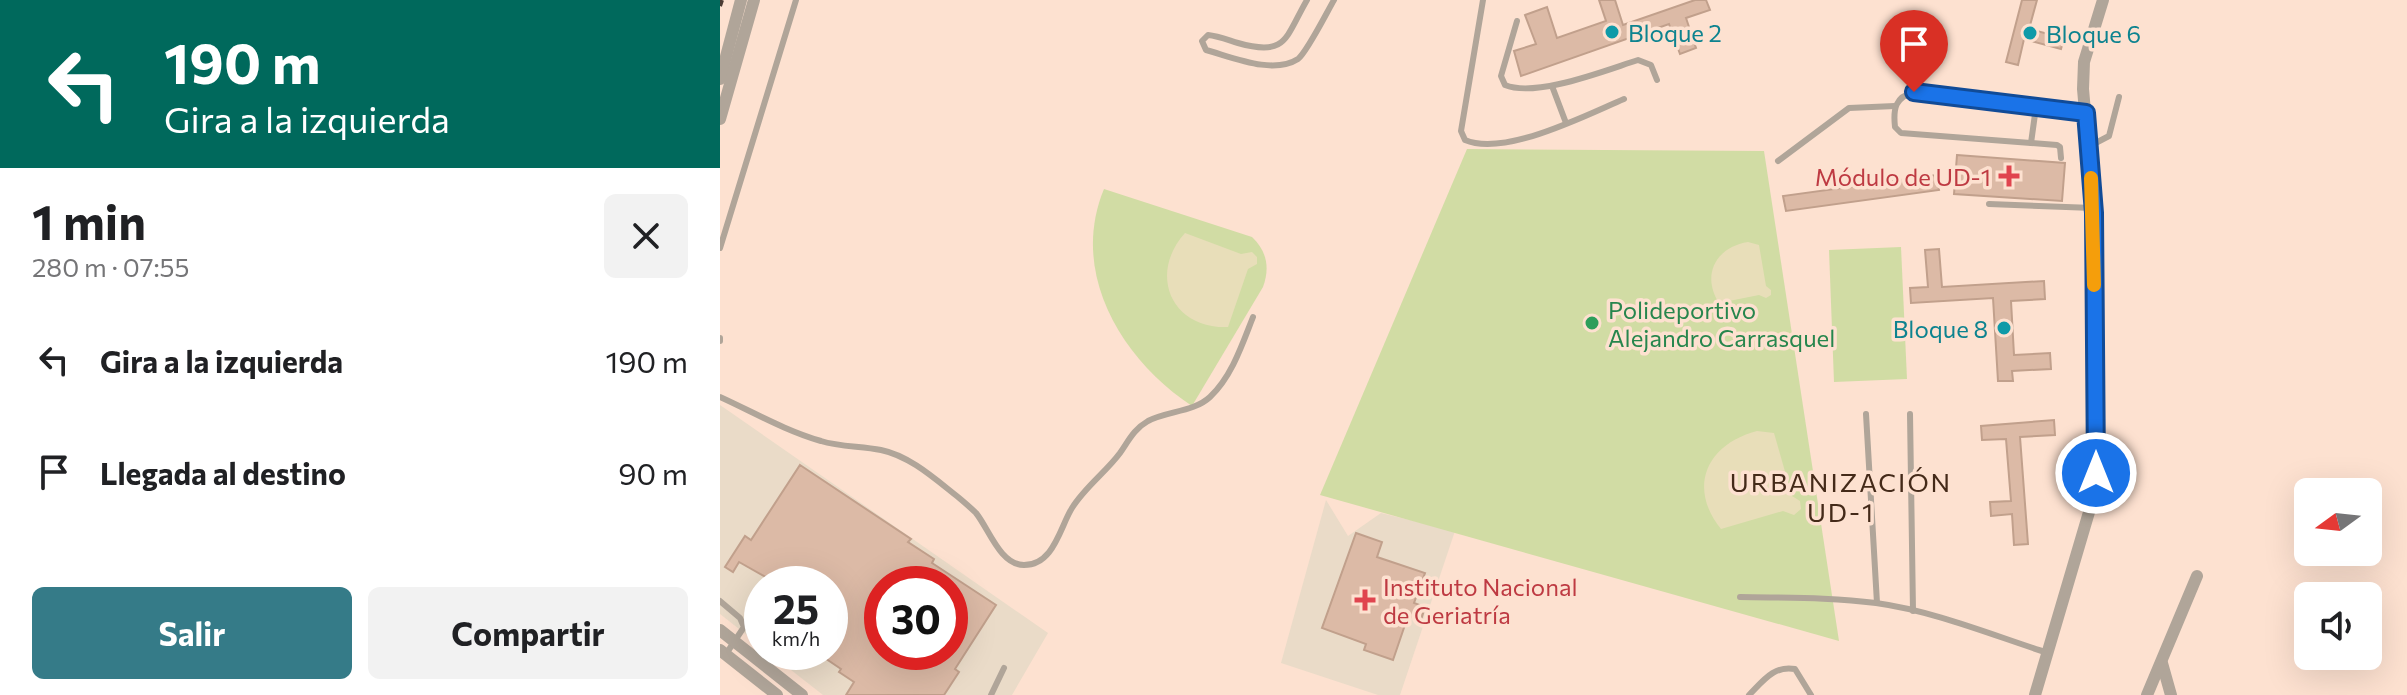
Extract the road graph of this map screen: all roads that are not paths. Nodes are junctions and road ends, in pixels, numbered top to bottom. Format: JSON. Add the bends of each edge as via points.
{"nodes":[{"id":1,"x":741,"y":0,"type":"edge"},
{"id":2,"x":754,"y":0,"type":"edge"},
{"id":3,"x":796,"y":0,"type":"edge"},
{"id":4,"x":1307,"y":0,"type":"edge"},
{"id":5,"x":1334,"y":0,"type":"edge"},
{"id":6,"x":1483,"y":0,"type":"edge"},
{"id":7,"x":2103,"y":0,"type":"edge"},
{"id":8,"x":1517,"y":21,"type":"dead end"},
{"id":9,"x":720,"y":79,"type":"edge"},
{"id":10,"x":1657,"y":80,"type":"dead end"},
{"id":11,"x":1552,"y":86,"type":"junction"},
{"id":12,"x":2119,"y":97,"type":"dead end"},
{"id":13,"x":1624,"y":99,"type":"dead end"},
{"id":14,"x":1895,"y":106,"type":"junction"},
{"id":15,"x":2036,"y":107,"type":"junction"},
{"id":16,"x":2086,"y":113,"type":"junction"},
{"id":17,"x":720,"y":119,"type":"edge"},
{"id":18,"x":1566,"y":123,"type":"junction"},
{"id":19,"x":2031,"y":143,"type":"junction"},
{"id":20,"x":2088,"y":147,"type":"junction"},
{"id":21,"x":2061,"y":158,"type":"dead end"},
{"id":22,"x":1778,"y":161,"type":"dead end"},
{"id":23,"x":1989,"y":204,"type":"dead end"},
{"id":24,"x":2093,"y":208,"type":"junction"},
{"id":25,"x":720,"y":248,"type":"edge"},
{"id":26,"x":1253,"y":317,"type":"dead end"},
{"id":27,"x":720,"y":397,"type":"edge"},
{"id":28,"x":1866,"y":414,"type":"dead end"},
{"id":29,"x":1910,"y":414,"type":"dead end"},
{"id":30,"x":2197,"y":576,"type":"dead end"},
{"id":31,"x":1740,"y":597,"type":"dead end"},
{"id":32,"x":720,"y":601,"type":"edge"},
{"id":33,"x":1877,"y":603,"type":"junction"},
{"id":34,"x":1913,"y":611,"type":"junction"},
{"id":35,"x":720,"y":630,"type":"edge"},
{"id":36,"x":735,"y":642,"type":"junction"},
{"id":37,"x":723,"y":652,"type":"edge"},
{"id":38,"x":2048,"y":653,"type":"junction"},
{"id":39,"x":2162,"y":663,"type":"junction"},
{"id":40,"x":1004,"y":668,"type":"dead end"},
{"id":41,"x":777,"y":695,"type":"edge"},
{"id":42,"x":802,"y":695,"type":"edge"},
{"id":43,"x":991,"y":695,"type":"edge"},
{"id":44,"x":1749,"y":695,"type":"edge"},
{"id":45,"x":1811,"y":695,"type":"edge"},
{"id":46,"x":2035,"y":695,"type":"edge"},
{"id":47,"x":2147,"y":695,"type":"edge"},
{"id":48,"x":2171,"y":695,"type":"edge"}],
"edges":[{"from":1,"to":9,"type":"street"},
{"from":2,"to":17,"type":"street"},
{"from":3,"to":25,"type":"lane"},
{"from":4,"to":5,"type":"lane","via":[[1278,46],[1258,49],[1208,35],[1203,46],[1257,65],[1292,61],[1302,54]]},
{"from":6,"to":18,"type":"lane","via":[[1461,131],[1465,140],[1503,142]]},
{"from":7,"to":16,"type":"street","via":[[2084,62]]},
{"from":8,"to":11,"type":"lane","via":[[1501,76],[1505,85]]},
{"from":10,"to":11,"type":"lane","via":[[1651,65],[1638,60]]},
{"from":11,"to":18,"type":"lane"},
{"from":12,"to":20,"type":"lane","via":[[2109,136]]},
{"from":13,"to":18,"type":"lane"},
{"from":14,"to":15,"type":"lane","via":[[1903,95],[1914,92]]},
{"from":14,"to":19,"type":"lane","via":[[1895,127],[1901,133]]},
{"from":14,"to":22,"type":"lane","via":[[1849,108]]},
{"from":15,"to":16,"type":"lane"},
{"from":15,"to":19,"type":"lane"},
{"from":16,"to":20,"type":"street"},
{"from":19,"to":21,"type":"lane","via":[[2057,145]]},
{"from":20,"to":24,"type":"street"},
{"from":23,"to":24,"type":"lane"},
{"from":24,"to":38,"type":"street","via":[[2096,473]]},
{"from":26,"to":27,"type":"lane","via":[[1233,367],[1210,398],[1138,429],[1076,502],[1053,548],[1025,565],[1006,556],[962,500],[897,455],[822,442]]},
{"from":28,"to":33,"type":"lane"},
{"from":29,"to":34,"type":"lane"},
{"from":30,"to":39,"type":"street"},
{"from":31,"to":33,"type":"lane"},
{"from":32,"to":36,"type":"lane","via":[[744,627]]},
{"from":33,"to":34,"type":"lane"},
{"from":34,"to":38,"type":"lane"},
{"from":35,"to":36,"type":"street"},
{"from":36,"to":37,"type":"lane"},
{"from":36,"to":42,"type":"street"},
{"from":37,"to":41,"type":"street"},
{"from":38,"to":46,"type":"street"},
{"from":39,"to":47,"type":"street"},
{"from":39,"to":48,"type":"street"},
{"from":40,"to":43,"type":"lane"},
{"from":44,"to":45,"type":"lane","via":[[1785,667],[1795,669]]}]}
